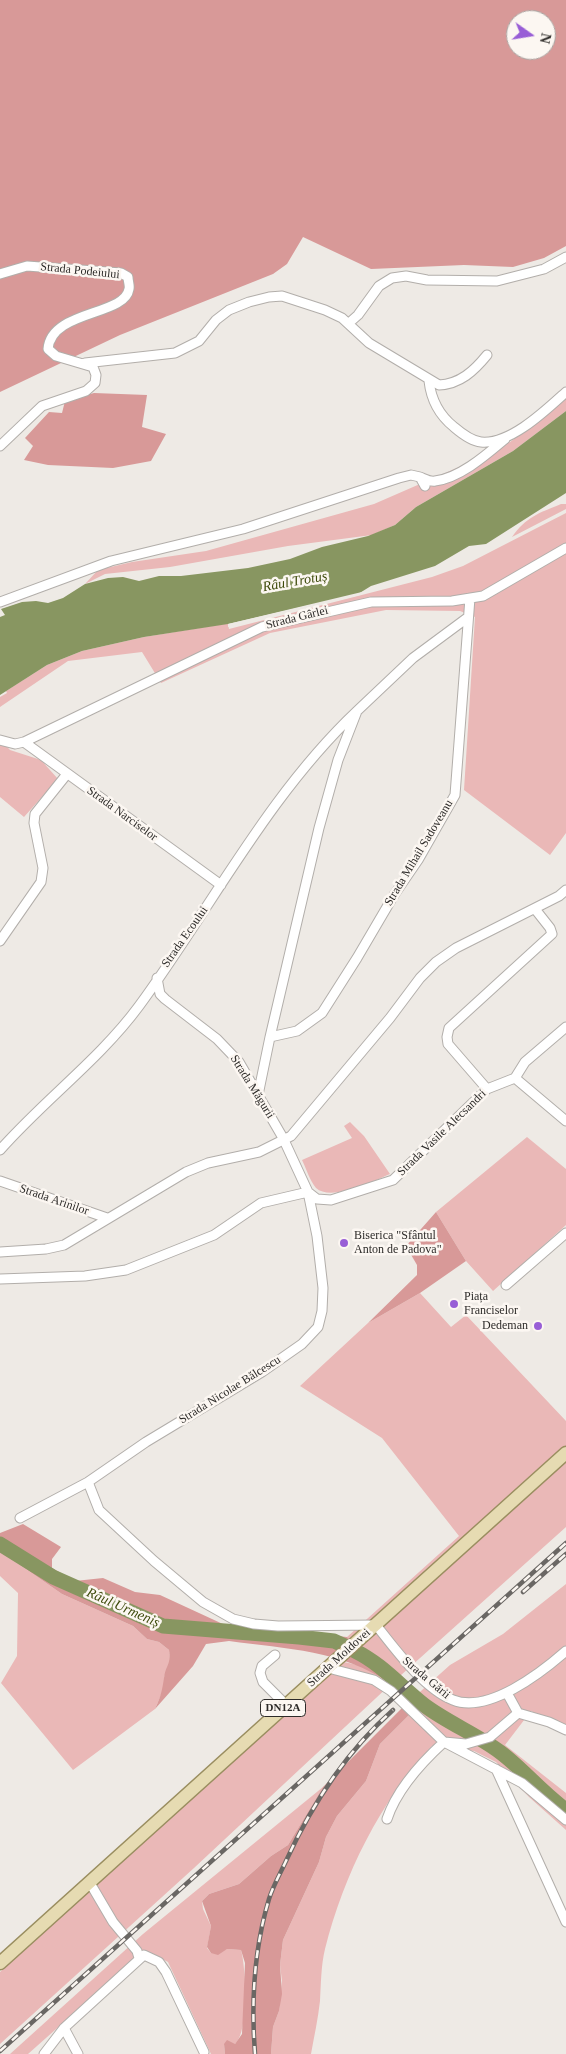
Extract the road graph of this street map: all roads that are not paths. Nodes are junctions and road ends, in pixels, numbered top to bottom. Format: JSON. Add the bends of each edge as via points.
{"nodes":[{"id":1,"x":566,"y":257,"type":"edge"},
{"id":2,"x":0,"y":274,"type":"edge"},
{"id":3,"x":349,"y":323,"type":"junction"},
{"id":4,"x":487,"y":355,"type":"dead end"},
{"id":5,"x":85,"y":363,"type":"junction"},
{"id":6,"x":429,"y":380,"type":"junction"},
{"id":7,"x":566,"y":392,"type":"edge"},
{"id":8,"x":509,"y":436,"type":"junction"},
{"id":9,"x":0,"y":446,"type":"edge"},
{"id":10,"x":420,"y":477,"type":"junction"},
{"id":11,"x":426,"y":486,"type":"dead end"},
{"id":12,"x":566,"y":548,"type":"edge"},
{"id":13,"x":470,"y":598,"type":"junction"},
{"id":14,"x":0,"y":602,"type":"edge"},
{"id":15,"x":468,"y":618,"type":"junction"},
{"id":16,"x":357,"y":711,"type":"junction"},
{"id":17,"x":0,"y":740,"type":"edge"},
{"id":18,"x":24,"y":742,"type":"junction"},
{"id":19,"x":67,"y":774,"type":"junction"},
{"id":20,"x":221,"y":885,"type":"junction"},
{"id":21,"x":566,"y":890,"type":"edge"},
{"id":22,"x":535,"y":909,"type":"junction"},
{"id":23,"x":0,"y":942,"type":"edge"},
{"id":24,"x":157,"y":978,"type":"junction"},
{"id":25,"x":566,"y":1027,"type":"edge"},
{"id":26,"x":270,"y":1037,"type":"junction"},
{"id":27,"x":515,"y":1078,"type":"junction"},
{"id":28,"x":487,"y":1089,"type":"junction"},
{"id":29,"x":258,"y":1095,"type":"junction"},
{"id":30,"x":566,"y":1121,"type":"edge"},
{"id":31,"x":283,"y":1138,"type":"junction"},
{"id":32,"x":0,"y":1150,"type":"edge"},
{"id":33,"x":0,"y":1181,"type":"edge"},
{"id":34,"x":308,"y":1192,"type":"junction"},
{"id":35,"x":107,"y":1218,"type":"junction"},
{"id":36,"x":566,"y":1233,"type":"edge"},
{"id":37,"x":0,"y":1252,"type":"edge"},
{"id":38,"x":0,"y":1279,"type":"edge"},
{"id":39,"x":506,"y":1285,"type":"dead end"},
{"id":40,"x":566,"y":1453,"type":"edge"},
{"id":41,"x":88,"y":1482,"type":"junction"},
{"id":42,"x":20,"y":1518,"type":"dead end"},
{"id":43,"x":376,"y":1625,"type":"junction"},
{"id":44,"x":566,"y":1652,"type":"edge"},
{"id":45,"x":275,"y":1655,"type":"dead end"},
{"id":46,"x":328,"y":1668,"type":"junction"},
{"id":47,"x":507,"y":1692,"type":"junction"},
{"id":48,"x":286,"y":1705,"type":"junction"},
{"id":49,"x":518,"y":1713,"type":"junction"},
{"id":50,"x":566,"y":1730,"type":"edge"},
{"id":51,"x":444,"y":1742,"type":"junction"},
{"id":52,"x":496,"y":1769,"type":"junction"},
{"id":53,"x":387,"y":1819,"type":"dead end"},
{"id":54,"x":566,"y":1820,"type":"edge"},
{"id":55,"x":90,"y":1883,"type":"junction"},
{"id":56,"x":566,"y":1922,"type":"edge"},
{"id":57,"x":140,"y":1958,"type":"junction"},
{"id":58,"x":0,"y":1963,"type":"edge"},
{"id":59,"x":64,"y":2028,"type":"junction"},
{"id":60,"x":204,"y":2052,"type":"dead end"},
{"id":61,"x":44,"y":2054,"type":"edge"},
{"id":62,"x":78,"y":2054,"type":"edge"}],
"edges":[{"from":1,"to":3,"type":"street","via":[[544,269],[497,281],[392,278],[379,286]]},
{"from":2,"to":5,"type":"street","name":"Strada Podeiului","via":[[27,266],[120,273],[128,277],[129,290],[123,300],[59,327],[49,338],[48,349],[56,356]]},
{"from":3,"to":5,"type":"street","via":[[318,307],[282,296],[269,297],[228,310],[199,341],[174,353]]},
{"from":3,"to":6,"type":"street","via":[[369,342]]},
{"from":4,"to":6,"type":"street","via":[[455,383],[439,385]]},
{"from":5,"to":9,"type":"street","via":[[93,367],[96,383],[86,391],[42,406]]},
{"from":6,"to":8,"type":"street","via":[[437,408],[463,434],[480,442]]},
{"from":7,"to":8,"type":"street"},
{"from":8,"to":10,"type":"street","via":[[451,476],[433,482]]},
{"from":10,"to":11,"type":"street"},
{"from":10,"to":14,"type":"street","via":[[399,478],[243,529],[110,560]]},
{"from":12,"to":13,"type":"street","name":"Strada Gârlei","via":[[483,596]]},
{"from":13,"to":15,"type":"street","name":"Strada Mihail Sadoveanu"},
{"from":13,"to":18,"type":"street","name":"Strada Gârlei","via":[[371,602],[262,627]]},
{"from":15,"to":16,"type":"street","via":[[413,658]]},
{"from":15,"to":26,"type":"street","name":"Strada Mihail Sadoveanu","via":[[455,795],[322,1013],[297,1031]]},
{"from":16,"to":20,"type":"street","name":"Strada Ecoului","via":[[326,740]]},
{"from":16,"to":26,"type":"street","via":[[338,760],[319,828]]},
{"from":17,"to":18,"type":"street","via":[[15,744]]},
{"from":18,"to":19,"type":"street","name":"Strada Narciselor"},
{"from":19,"to":20,"type":"street","name":"Strada Narciselor"},
{"from":19,"to":23,"type":"street","via":[[35,814],[43,863],[41,882]]},
{"from":20,"to":24,"type":"street","name":"Strada Ecoului"},
{"from":21,"to":22,"type":"street"},
{"from":22,"to":28,"type":"street","via":[[552,934],[449,1028],[448,1044]]},
{"from":22,"to":31,"type":"street","via":[[456,948],[436,962],[291,1136]]},
{"from":24,"to":29,"type":"street","name":"Strada Măgurii","via":[[160,994],[218,1038],[239,1062]]},
{"from":24,"to":32,"type":"street","name":"Strada Ecoului","via":[[127,1021]]},
{"from":25,"to":27,"type":"street","via":[[525,1062]]},
{"from":26,"to":29,"type":"street"},
{"from":27,"to":28,"type":"street","name":"Strada Vasile Alecsandri"},
{"from":27,"to":30,"type":"street"},
{"from":28,"to":34,"type":"street","name":"Strada Vasile Alecsandri","via":[[393,1180],[331,1200],[317,1199]]},
{"from":29,"to":31,"type":"street","name":"Strada Măgurii"},
{"from":31,"to":34,"type":"street","name":"Strada Măgurii"},
{"from":31,"to":35,"type":"street","via":[[259,1152],[191,1170]]},
{"from":33,"to":35,"type":"street","name":"Strada Arinilor"},
{"from":34,"to":38,"type":"street","via":[[261,1203],[214,1235],[126,1270],[85,1276]]},
{"from":34,"to":41,"type":"street","name":"Strada Nicolae Bălcescu","via":[[323,1288],[318,1327],[302,1344],[262,1372],[146,1442]]},
{"from":35,"to":37,"type":"street","via":[[64,1245]]},
{"from":36,"to":39,"type":"street"},
{"from":40,"to":43,"type":"main road","name":"Strada Moldovei","number":"DN12A"},
{"from":41,"to":42,"type":"street","name":"Strada Nicolae Bălcescu"},
{"from":41,"to":43,"type":"street","via":[[99,1510],[203,1602],[233,1620],[288,1626]]},
{"from":43,"to":46,"type":"main road","name":"Strada Moldovei","number":"DN12A"},
{"from":43,"to":47,"type":"street","name":"Strada Gării","via":[[410,1668],[453,1700],[473,1702]]},
{"from":44,"to":47,"type":"street","name":"Strada Gării"},
{"from":45,"to":48,"type":"street","via":[[262,1666],[260,1673],[263,1682]]},
{"from":46,"to":48,"type":"main road","name":"Strada Moldovei","number":"DN12A"},
{"from":46,"to":51,"type":"street","via":[[379,1683],[418,1715]]},
{"from":47,"to":49,"type":"street"},
{"from":48,"to":55,"type":"main road","name":"Strada Moldovei","number":"DN12A"},
{"from":49,"to":50,"type":"street"},
{"from":49,"to":51,"type":"street","via":[[490,1737],[466,1744]]},
{"from":51,"to":52,"type":"street"},
{"from":51,"to":53,"type":"street","via":[[398,1794]]},
{"from":52,"to":54,"type":"street","via":[[522,1784]]},
{"from":52,"to":56,"type":"street"},
{"from":55,"to":57,"type":"street"},
{"from":55,"to":58,"type":"main road","name":"Strada Moldovei","number":"DN12A"},
{"from":57,"to":59,"type":"street"},
{"from":57,"to":60,"type":"street","via":[[144,1955],[151,1957],[166,1972]]},
{"from":59,"to":61,"type":"street"},
{"from":59,"to":62,"type":"street"}]}
